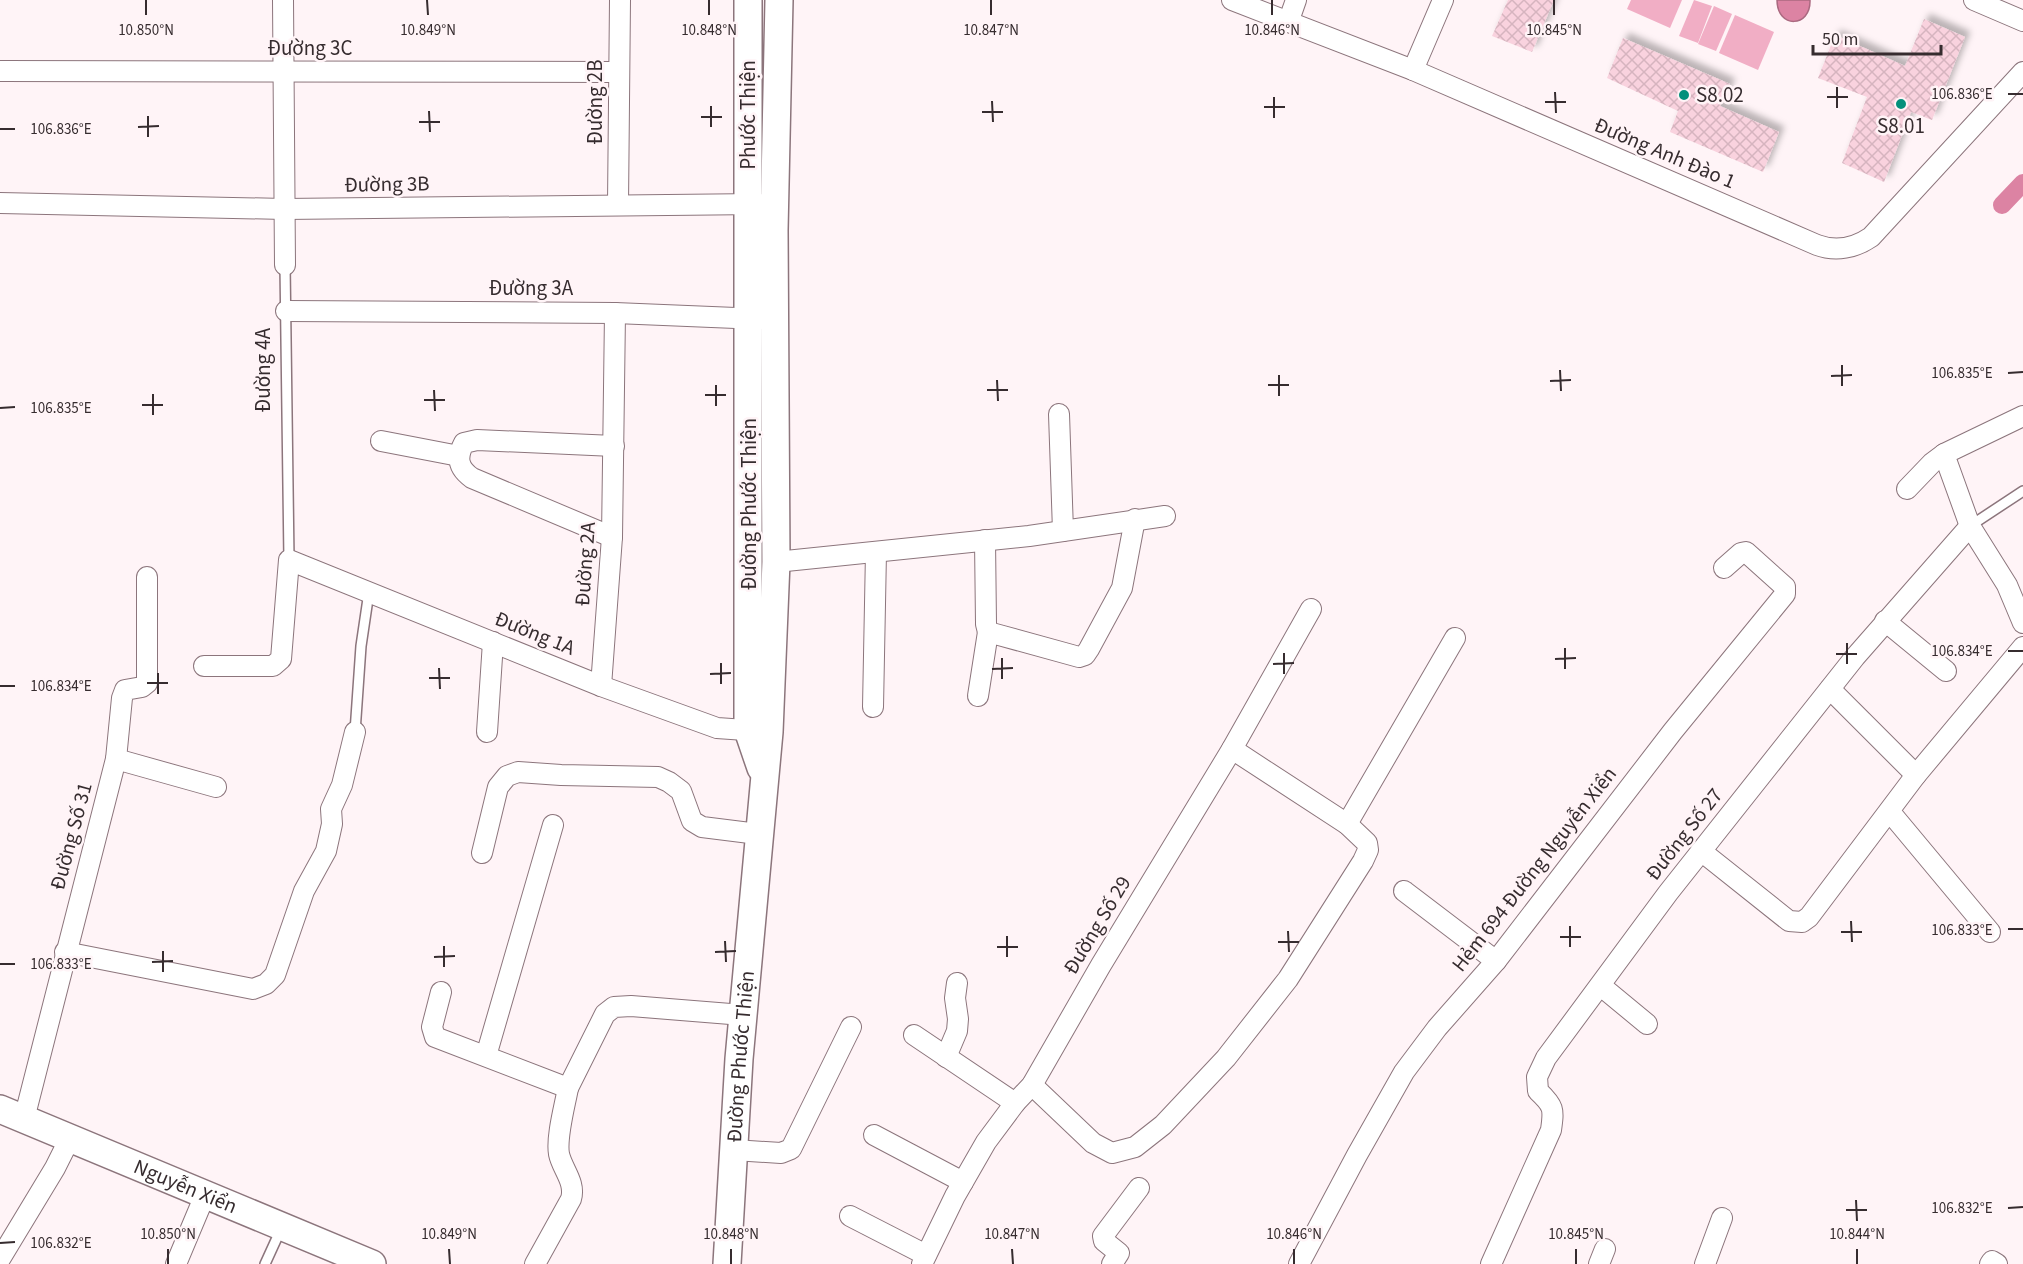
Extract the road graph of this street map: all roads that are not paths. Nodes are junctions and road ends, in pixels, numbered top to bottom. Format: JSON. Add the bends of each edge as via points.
{"nodes":[{"id":1,"x":282,"y":0,"type":"edge"},
{"id":2,"x":620,"y":0,"type":"edge"},
{"id":3,"x":748,"y":0,"type":"edge"},
{"id":4,"x":779,"y":0,"type":"edge"},
{"id":5,"x":1232,"y":0,"type":"edge"},
{"id":6,"x":1296,"y":0,"type":"edge"},
{"id":7,"x":1443,"y":0,"type":"edge"},
{"id":8,"x":1974,"y":0,"type":"edge"},
{"id":9,"x":1289,"y":20,"type":"junction"},
{"id":10,"x":2023,"y":21,"type":"edge"},
{"id":11,"x":1413,"y":70,"type":"junction"},
{"id":12,"x":0,"y":71,"type":"edge"},
{"id":13,"x":283,"y":72,"type":"junction"},
{"id":14,"x":619,"y":72,"type":"junction"},
{"id":15,"x":2023,"y":72,"type":"edge"},
{"id":16,"x":0,"y":203,"type":"edge"},
{"id":17,"x":618,"y":204,"type":"junction"},
{"id":18,"x":748,"y":204,"type":"junction"},
{"id":19,"x":284,"y":209,"type":"junction"},
{"id":20,"x":766,"y":222,"type":"junction"},
{"id":21,"x":285,"y":265,"type":"joint"},
{"id":22,"x":762,"y":307,"type":"junction"},
{"id":23,"x":286,"y":311,"type":"junction"},
{"id":24,"x":615,"y":313,"type":"junction"},
{"id":25,"x":1059,"y":414,"type":"dead end"},
{"id":26,"x":2023,"y":416,"type":"edge"},
{"id":27,"x":381,"y":441,"type":"dead end"},
{"id":28,"x":614,"y":446,"type":"junction"},
{"id":29,"x":1944,"y":454,"type":"junction"},
{"id":30,"x":459,"y":456,"type":"junction"},
{"id":31,"x":1907,"y":489,"type":"dead end"},
{"id":32,"x":2023,"y":491,"type":"edge"},
{"id":33,"x":1165,"y":516,"type":"dead end"},
{"id":34,"x":1135,"y":519,"type":"junction"},
{"id":35,"x":1970,"y":526,"type":"junction"},
{"id":36,"x":1063,"y":531,"type":"junction"},
{"id":37,"x":612,"y":537,"type":"junction"},
{"id":38,"x":985,"y":540,"type":"junction"},
{"id":39,"x":876,"y":552,"type":"junction"},
{"id":40,"x":289,"y":560,"type":"junction"},
{"id":41,"x":776,"y":562,"type":"junction"},
{"id":42,"x":1724,"y":568,"type":"dead end"},
{"id":43,"x":147,"y":577,"type":"dead end"},
{"id":44,"x":2015,"y":581,"type":"edge"},
{"id":45,"x":369,"y":592,"type":"junction"},
{"id":46,"x":1311,"y":609,"type":"dead end"},
{"id":47,"x":1884,"y":621,"type":"junction"},
{"id":48,"x":2023,"y":623,"type":"edge"},
{"id":49,"x":988,"y":632,"type":"junction"},
{"id":50,"x":1455,"y":638,"type":"dead end"},
{"id":51,"x":493,"y":642,"type":"junction"},
{"id":52,"x":2023,"y":647,"type":"edge"},
{"id":53,"x":204,"y":666,"type":"dead end"},
{"id":54,"x":1946,"y":671,"type":"dead end"},
{"id":55,"x":600,"y":686,"type":"junction"},
{"id":56,"x":1830,"y":689,"type":"junction"},
{"id":57,"x":978,"y":696,"type":"dead end"},
{"id":58,"x":873,"y":707,"type":"dead end"},
{"id":59,"x":758,"y":731,"type":"junction"},
{"id":60,"x":355,"y":732,"type":"joint"},
{"id":61,"x":487,"y":732,"type":"dead end"},
{"id":62,"x":1232,"y":749,"type":"junction"},
{"id":63,"x":116,"y":759,"type":"junction"},
{"id":64,"x":1916,"y":775,"type":"junction"},
{"id":65,"x":216,"y":787,"type":"dead end"},
{"id":66,"x":1890,"y":812,"type":"junction"},
{"id":67,"x":1347,"y":824,"type":"junction"},
{"id":68,"x":553,"y":825,"type":"dead end"},
{"id":69,"x":758,"y":834,"type":"junction"},
{"id":70,"x":1701,"y":850,"type":"junction"},
{"id":71,"x":482,"y":853,"type":"dead end"},
{"id":72,"x":1404,"y":891,"type":"dead end"},
{"id":73,"x":1990,"y":932,"type":"dead end"},
{"id":74,"x":65,"y":952,"type":"junction"},
{"id":75,"x":1496,"y":961,"type":"junction"},
{"id":76,"x":957,"y":983,"type":"dead end"},
{"id":77,"x":1601,"y":986,"type":"junction"},
{"id":78,"x":441,"y":992,"type":"dead end"},
{"id":79,"x":742,"y":1015,"type":"junction"},
{"id":80,"x":1647,"y":1024,"type":"dead end"},
{"id":81,"x":851,"y":1027,"type":"dead end"},
{"id":82,"x":914,"y":1035,"type":"dead end"},
{"id":83,"x":486,"y":1056,"type":"junction"},
{"id":84,"x":946,"y":1057,"type":"junction"},
{"id":85,"x":1032,"y":1085,"type":"junction"},
{"id":86,"x":568,"y":1088,"type":"junction"},
{"id":87,"x":1015,"y":1103,"type":"junction"},
{"id":88,"x":12,"y":1114,"type":"edge"},
{"id":89,"x":874,"y":1135,"type":"dead end"},
{"id":90,"x":70,"y":1138,"type":"junction"},
{"id":91,"x":734,"y":1150,"type":"junction"},
{"id":92,"x":963,"y":1182,"type":"junction"},
{"id":93,"x":1139,"y":1188,"type":"dead end"},
{"id":94,"x":205,"y":1195,"type":"junction"},
{"id":95,"x":850,"y":1216,"type":"dead end"},
{"id":96,"x":1722,"y":1218,"type":"dead end"},
{"id":97,"x":282,"y":1227,"type":"junction"},
{"id":98,"x":0,"y":1259,"type":"edge"},
{"id":99,"x":923,"y":1259,"type":"edge"},
{"id":100,"x":176,"y":1264,"type":"edge"},
{"id":101,"x":266,"y":1264,"type":"edge"},
{"id":102,"x":372,"y":1264,"type":"edge"},
{"id":103,"x":535,"y":1264,"type":"edge"},
{"id":104,"x":727,"y":1264,"type":"edge"},
{"id":105,"x":1112,"y":1264,"type":"edge"},
{"id":106,"x":1299,"y":1264,"type":"edge"},
{"id":107,"x":1491,"y":1264,"type":"edge"},
{"id":108,"x":1704,"y":1264,"type":"edge"},
{"id":109,"x":1990,"y":1264,"type":"edge"},
{"id":110,"x":1998,"y":1264,"type":"edge"}],
"edges":[{"from":1,"to":13,"type":"street","name":"Đường 4A"},
{"from":2,"to":14,"type":"street","name":"Đường 2B"},
{"from":3,"to":18,"type":"street","name":"Phước Thiện"},
{"from":4,"to":20,"type":"street","name":"Phước Thiện"},
{"from":5,"to":9,"type":"street","name":"Đường Anh Đào 1"},
{"from":6,"to":9,"type":"street"},
{"from":7,"to":11,"type":"street"},
{"from":8,"to":10,"type":"street"},
{"from":9,"to":11,"type":"street","name":"Đường Anh Đào 1"},
{"from":11,"to":15,"type":"street","name":"Đường Anh Đào 1","via":[[1817,245],[1837,249],[1871,237]]},
{"from":12,"to":13,"type":"street","name":"Đường 3C"},
{"from":13,"to":14,"type":"street","name":"Đường 3C"},
{"from":13,"to":19,"type":"street","name":"Đường 4A"},
{"from":14,"to":17,"type":"street","name":"Đường 2B"},
{"from":16,"to":19,"type":"street","name":"Đường 3B"},
{"from":17,"to":18,"type":"street","name":"Đường 3B"},
{"from":17,"to":19,"type":"street","name":"Đường 3B"},
{"from":18,"to":20,"type":"street","name":"Phước Thiện"},
{"from":19,"to":21,"type":"street","name":"Đường 4A"},
{"from":20,"to":22,"type":"street","name":"Đường Phước Thiện"},
{"from":21,"to":23,"type":"lane","name":"Đường 4A"},
{"from":22,"to":24,"type":"street","name":"Đường 3A"},
{"from":22,"to":41,"type":"street","name":"Đường Phước Thiện"},
{"from":22,"to":59,"type":"street","name":"Đường Phước Thiện"},
{"from":23,"to":24,"type":"street","name":"Đường 3A"},
{"from":23,"to":40,"type":"lane","name":"Đường 4A"},
{"from":24,"to":28,"type":"street","name":"Đường 2A"},
{"from":25,"to":36,"type":"street"},
{"from":26,"to":29,"type":"street"},
{"from":27,"to":30,"type":"street"},
{"from":28,"to":30,"type":"street","via":[[477,440],[465,443]]},
{"from":28,"to":37,"type":"street","name":"Đường 2A"},
{"from":29,"to":31,"type":"street"},
{"from":29,"to":35,"type":"street"},
{"from":30,"to":37,"type":"street","via":[[463,471],[472,478]]},
{"from":32,"to":35,"type":"lane"},
{"from":33,"to":34,"type":"street"},
{"from":34,"to":36,"type":"street"},
{"from":34,"to":49,"type":"street","via":[[1122,588],[1085,655],[1074,656]]},
{"from":35,"to":44,"type":"street"},
{"from":35,"to":47,"type":"street","name":"Đường Số 27"},
{"from":36,"to":38,"type":"street"},
{"from":37,"to":55,"type":"street","name":"Đường 2A"},
{"from":38,"to":39,"type":"street"},
{"from":38,"to":49,"type":"street"},
{"from":39,"to":41,"type":"street"},
{"from":39,"to":58,"type":"street"},
{"from":40,"to":45,"type":"street","name":"Đường 1A"},
{"from":40,"to":53,"type":"street","name":"Đường 4A","via":[[281,659],[273,666]]},
{"from":41,"to":59,"type":"street","name":"Đường Phước Thiện"},
{"from":42,"to":75,"type":"street","name":"Hẻm 694 Đường Nguyễn Xiển","via":[[1741,553],[1748,553],[1785,587],[1785,594],[1673,731]]},
{"from":43,"to":63,"type":"street","name":"Đường Số 31","via":[[147,683],[125,690]]},
{"from":44,"to":48,"type":"street"},
{"from":45,"to":51,"type":"street","name":"Đường 1A"},
{"from":45,"to":60,"type":"lane"},
{"from":46,"to":62,"type":"street","name":"Đường Số 29"},
{"from":47,"to":54,"type":"street"},
{"from":47,"to":56,"type":"street","name":"Đường Số 27"},
{"from":49,"to":57,"type":"street"},
{"from":50,"to":67,"type":"street"},
{"from":51,"to":55,"type":"street","name":"Đường 1A"},
{"from":51,"to":61,"type":"street"},
{"from":52,"to":64,"type":"street"},
{"from":55,"to":59,"type":"street","name":"Đường 1A","via":[[717,728]]},
{"from":56,"to":64,"type":"street"},
{"from":56,"to":70,"type":"street","name":"Đường Số 27"},
{"from":59,"to":69,"type":"street","name":"Đường Phước Thiện","via":[[764,775]]},
{"from":60,"to":74,"type":"street","via":[[342,785],[331,809],[326,851],[304,891],[275,975],[266,984],[253,988]]},
{"from":62,"to":67,"type":"street"},
{"from":62,"to":85,"type":"street","name":"Đường Số 29"},
{"from":63,"to":65,"type":"street"},
{"from":63,"to":74,"type":"street","name":"Đường Số 31"},
{"from":64,"to":66,"type":"street"},
{"from":66,"to":70,"type":"street","via":[[1802,922],[1789,921]]},
{"from":66,"to":73,"type":"street"},
{"from":67,"to":85,"type":"street","via":[[1367,843],[1363,861],[1288,979],[1227,1058],[1163,1125],[1135,1147],[1112,1153],[1093,1143]]},
{"from":68,"to":83,"type":"street"},
{"from":69,"to":71,"type":"street","via":[[702,827],[692,820],[681,791],[658,777],[518,772],[507,776],[498,787]]},
{"from":69,"to":79,"type":"street","name":"Đường Phước Thiện"},
{"from":70,"to":77,"type":"street","name":"Đường Số 27"},
{"from":72,"to":75,"type":"street"},
{"from":74,"to":88,"type":"street","name":"Đường Số 31"},
{"from":75,"to":106,"type":"street","name":"Hẻm 694 Đường Nguyễn Xiển","via":[[1404,1072]]},
{"from":76,"to":84,"type":"street","via":[[957,1030]]},
{"from":77,"to":80,"type":"street"},
{"from":77,"to":107,"type":"street","name":"Đường Số 27","via":[[1545,1058],[1537,1077],[1539,1091],[1554,1112],[1551,1130]]},
{"from":78,"to":83,"type":"street","via":[[432,1027],[435,1037]]},
{"from":79,"to":86,"type":"street","via":[[614,1007],[605,1014]]},
{"from":79,"to":91,"type":"street","name":"Đường Phước Thiện"},
{"from":81,"to":91,"type":"street","via":[[791,1149],[781,1153]]},
{"from":82,"to":84,"type":"street"},
{"from":83,"to":86,"type":"street"},
{"from":84,"to":87,"type":"street"},
{"from":85,"to":87,"type":"street","name":"Đường Số 29"},
{"from":86,"to":103,"type":"street","via":[[559,1154],[573,1193]]},
{"from":87,"to":92,"type":"street","name":"Đường Số 29"},
{"from":88,"to":90,"type":"street","name":"Nguyễn Xiển"},
{"from":89,"to":92,"type":"street"},
{"from":90,"to":94,"type":"street","name":"Nguyễn Xiển"},
{"from":90,"to":98,"type":"street"},
{"from":91,"to":104,"type":"street","name":"Đường Phước Thiện"},
{"from":92,"to":99,"type":"street","name":"Đường Số 29"},
{"from":93,"to":105,"type":"street","via":[[1103,1236],[1119,1253]]},
{"from":94,"to":97,"type":"street","name":"Nguyễn Xiển"},
{"from":94,"to":100,"type":"street"},
{"from":95,"to":99,"type":"street"},
{"from":96,"to":108,"type":"street"},
{"from":97,"to":101,"type":"lane"},
{"from":97,"to":102,"type":"street","name":"Nguyễn Xiển"},
{"from":109,"to":110,"type":"street"}]}
